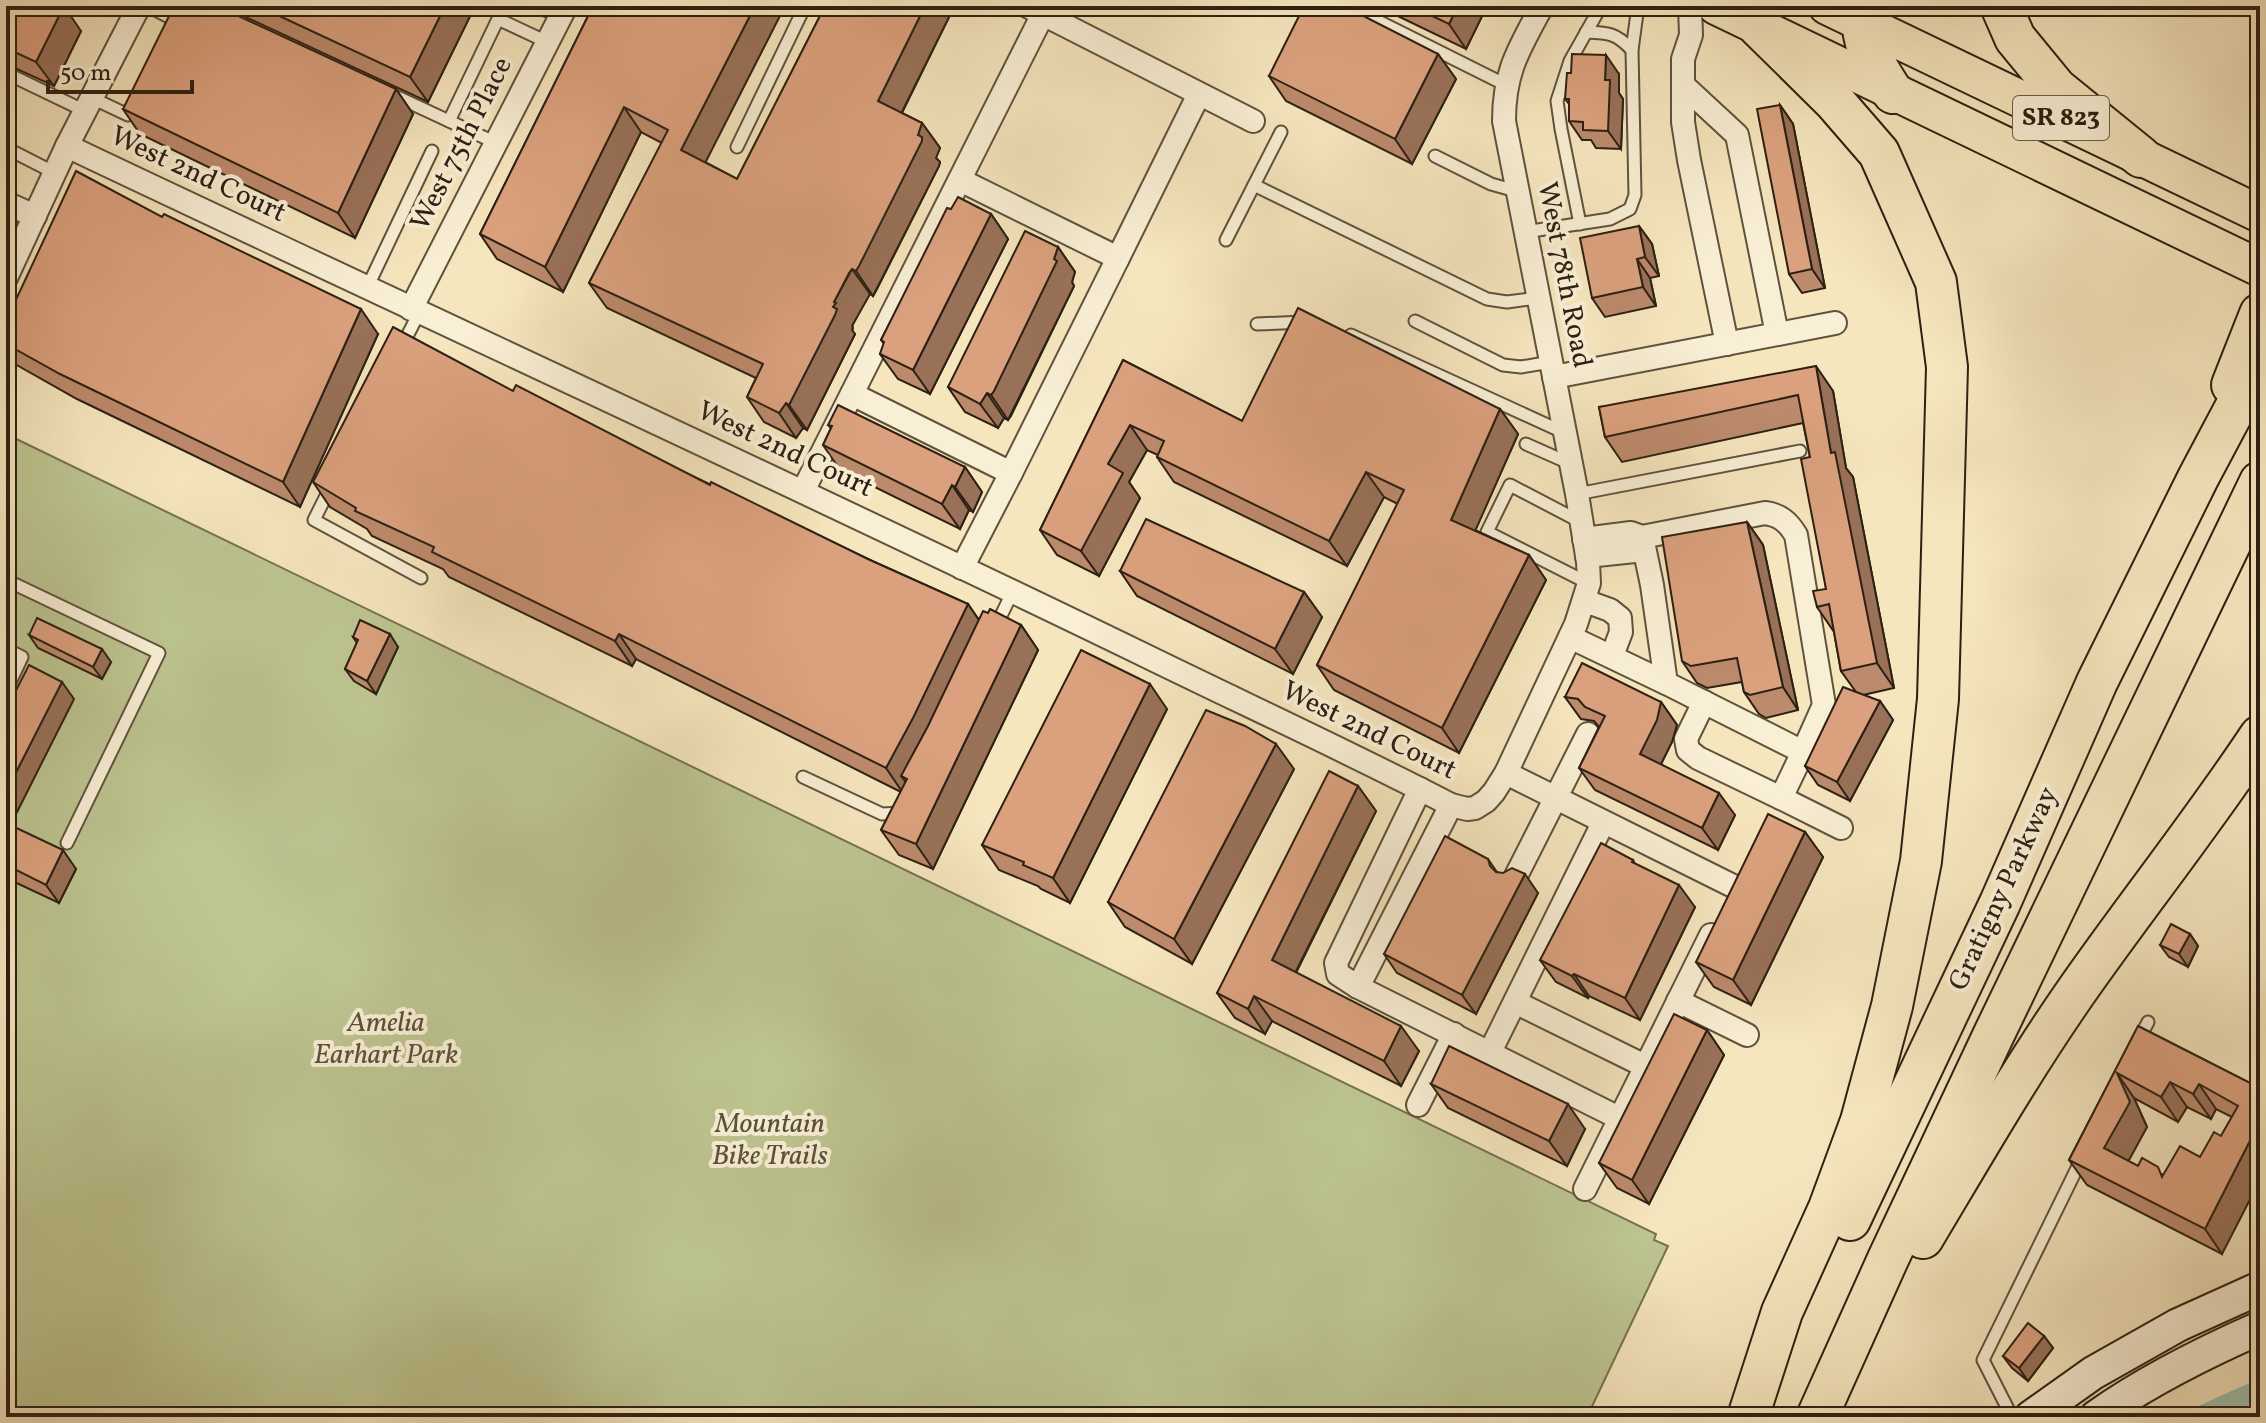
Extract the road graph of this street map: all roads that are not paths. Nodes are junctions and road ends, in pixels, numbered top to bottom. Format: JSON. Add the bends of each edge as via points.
{"nodes":[{"id":1,"x":139,"y":6,"type":"edge"},
{"id":2,"x":148,"y":6,"type":"edge"},
{"id":3,"x":536,"y":6,"type":"edge"},
{"id":4,"x":805,"y":6,"type":"edge"},
{"id":5,"x":1542,"y":6,"type":"edge"},
{"id":6,"x":1601,"y":6,"type":"edge"},
{"id":7,"x":1638,"y":6,"type":"edge"},
{"id":8,"x":1690,"y":6,"type":"edge"},
{"id":9,"x":1716,"y":6,"type":"edge"},
{"id":10,"x":2001,"y":6,"type":"edge"},
{"id":11,"x":1350,"y":7,"type":"edge"},
{"id":12,"x":1035,"y":10,"type":"edge"},
{"id":13,"x":1851,"y":11,"type":"edge"},
{"id":14,"x":563,"y":12,"type":"edge"},
{"id":15,"x":1758,"y":26,"type":"junction"},
{"id":16,"x":1586,"y":32,"type":"junction"},
{"id":17,"x":168,"y":33,"type":"edge"},
{"id":18,"x":547,"y":42,"type":"junction"},
{"id":19,"x":1632,"y":50,"type":"junction"},
{"id":20,"x":6,"y":73,"type":"edge"},
{"id":21,"x":1506,"y":85,"type":"junction"},
{"id":22,"x":1683,"y":85,"type":"junction"},
{"id":23,"x":141,"y":88,"type":"edge"},
{"id":24,"x":380,"y":89,"type":"edge"},
{"id":25,"x":1893,"y":93,"type":"junction"},
{"id":26,"x":1199,"y":94,"type":"junction"},
{"id":27,"x":89,"y":105,"type":"junction"},
{"id":28,"x":449,"y":121,"type":"junction"},
{"id":29,"x":1253,"y":121,"type":"dead end"},
{"id":30,"x":1281,"y":132,"type":"dead end"},
{"id":31,"x":496,"y":143,"type":"junction"},
{"id":32,"x":67,"y":146,"type":"junction"},
{"id":33,"x":737,"y":147,"type":"dead end"},
{"id":34,"x":6,"y":148,"type":"edge"},
{"id":35,"x":432,"y":151,"type":"dead end"},
{"id":36,"x":1435,"y":156,"type":"dead end"},
{"id":37,"x":2141,"y":157,"type":"junction"},
{"id":38,"x":55,"y":173,"type":"junction"},
{"id":39,"x":960,"y":180,"type":"junction"},
{"id":40,"x":1254,"y":185,"type":"junction"},
{"id":41,"x":1516,"y":191,"type":"junction"},
{"id":42,"x":6,"y":203,"type":"edge"},
{"id":43,"x":2260,"y":214,"type":"edge"},
{"id":44,"x":35,"y":216,"type":"junction"},
{"id":45,"x":1580,"y":224,"type":"junction"},
{"id":46,"x":1525,"y":232,"type":"junction"},
{"id":47,"x":1226,"y":240,"type":"dead end"},
{"id":48,"x":1118,"y":258,"type":"junction"},
{"id":49,"x":2260,"y":268,"type":"edge"},
{"id":50,"x":6,"y":277,"type":"edge"},
{"id":51,"x":367,"y":288,"type":"junction"},
{"id":52,"x":1538,"y":298,"type":"junction"},
{"id":53,"x":415,"y":311,"type":"junction"},
{"id":54,"x":2260,"y":314,"type":"edge"},
{"id":55,"x":1320,"y":321,"type":"edge"},
{"id":56,"x":1415,"y":321,"type":"dead end"},
{"id":57,"x":1835,"y":323,"type":"dead end"},
{"id":58,"x":1257,"y":324,"type":"dead end"},
{"id":59,"x":1335,"y":328,"type":"edge"},
{"id":60,"x":1777,"y":334,"type":"junction"},
{"id":61,"x":1727,"y":344,"type":"junction"},
{"id":62,"x":398,"y":354,"type":"edge"},
{"id":63,"x":2260,"y":361,"type":"edge"},
{"id":64,"x":1552,"y":370,"type":"junction"},
{"id":65,"x":852,"y":394,"type":"junction"},
{"id":66,"x":1565,"y":433,"type":"junction"},
{"id":67,"x":1526,"y":444,"type":"dead end"},
{"id":68,"x":1800,"y":451,"type":"dead end"},
{"id":69,"x":1571,"y":464,"type":"junction"},
{"id":70,"x":1011,"y":473,"type":"junction"},
{"id":71,"x":2198,"y":478,"type":"junction"},
{"id":72,"x":335,"y":479,"type":"edge"},
{"id":73,"x":2260,"y":482,"type":"edge"},
{"id":74,"x":803,"y":491,"type":"junction"},
{"id":75,"x":1577,"y":494,"type":"junction"},
{"id":76,"x":1642,"y":537,"type":"junction"},
{"id":77,"x":1586,"y":560,"type":"junction"},
{"id":78,"x":962,"y":568,"type":"junction"},
{"id":79,"x":421,"y":578,"type":"dead end"},
{"id":80,"x":6,"y":580,"type":"edge"},
{"id":81,"x":1013,"y":591,"type":"junction"},
{"id":82,"x":993,"y":633,"type":"edge"},
{"id":83,"x":1570,"y":637,"type":"junction"},
{"id":84,"x":6,"y":649,"type":"edge"},
{"id":85,"x":1612,"y":656,"type":"junction"},
{"id":86,"x":1666,"y":683,"type":"junction"},
{"id":87,"x":6,"y":691,"type":"edge"},
{"id":88,"x":1704,"y":702,"type":"junction"},
{"id":89,"x":1588,"y":734,"type":"dead end"},
{"id":90,"x":2260,"y":736,"type":"edge"},
{"id":91,"x":1803,"y":752,"type":"junction"},
{"id":92,"x":1506,"y":773,"type":"junction"},
{"id":93,"x":803,"y":777,"type":"dead end"},
{"id":94,"x":1420,"y":789,"type":"junction"},
{"id":95,"x":1781,"y":798,"type":"junction"},
{"id":96,"x":1555,"y":799,"type":"junction"},
{"id":97,"x":909,"y":800,"type":"edge"},
{"id":98,"x":1451,"y":805,"type":"junction"},
{"id":99,"x":1603,"y":823,"type":"junction"},
{"id":100,"x":1841,"y":828,"type":"dead end"},
{"id":101,"x":1397,"y":834,"type":"junction"},
{"id":102,"x":67,"y":843,"type":"dead end"},
{"id":103,"x":1429,"y":849,"type":"junction"},
{"id":104,"x":1515,"y":878,"type":"edge"},
{"id":105,"x":1358,"y":987,"type":"junction"},
{"id":106,"x":1678,"y":1001,"type":"junction"},
{"id":107,"x":1515,"y":1002,"type":"junction"},
{"id":108,"x":2148,"y":1022,"type":"dead end"},
{"id":109,"x":1454,"y":1034,"type":"junction"},
{"id":110,"x":1747,"y":1035,"type":"dead end"},
{"id":111,"x":2134,"y":1050,"type":"edge"},
{"id":112,"x":1490,"y":1052,"type":"junction"},
{"id":113,"x":1645,"y":1066,"type":"junction"},
{"id":114,"x":1418,"y":1105,"type":"dead end"},
{"id":115,"x":1619,"y":1118,"type":"junction"},
{"id":116,"x":2086,"y":1149,"type":"edge"},
{"id":117,"x":1585,"y":1189,"type":"dead end"},
{"id":118,"x":2260,"y":1288,"type":"edge"},
{"id":119,"x":2260,"y":1328,"type":"edge"},
{"id":120,"x":1837,"y":1377,"type":"junction"},
{"id":121,"x":1748,"y":1417,"type":"edge"},
{"id":122,"x":1817,"y":1417,"type":"edge"},
{"id":123,"x":2012,"y":1417,"type":"edge"},
{"id":124,"x":2031,"y":1417,"type":"edge"},
{"id":125,"x":2096,"y":1417,"type":"edge"}],
"edges":[{"from":1,"to":27,"type":"street"},
{"from":2,"to":17,"type":"lane","via":[[175,20]]},
{"from":3,"to":14,"type":"lane"},
{"from":4,"to":33,"type":"lane"},
{"from":5,"to":21,"type":"street","name":"West 78th Road"},
{"from":6,"to":16,"type":"lane"},
{"from":7,"to":19,"type":"lane"},
{"from":8,"to":22,"type":"street"},
{"from":9,"to":15,"type":"main road","number":"SR 823"},
{"from":10,"to":37,"type":"highway","via":[[2015,38],[2056,88]]},
{"from":11,"to":21,"type":"lane"},
{"from":12,"to":26,"type":"street"},
{"from":12,"to":39,"type":"street"},
{"from":13,"to":25,"type":"highway"},
{"from":13,"to":37,"type":"main road","number":"SR 823"},
{"from":14,"to":18,"type":"street","name":"West 75th Place"},
{"from":15,"to":25,"type":"main road","number":"SR 823"},
{"from":15,"to":121,"type":"highway","via":[[1879,153],[1936,282],[1947,367],[1938,699],[1921,861],[1892,1006],[1861,1121],[1782,1312]]},
{"from":16,"to":19,"type":"lane","via":[[1608,33]]},
{"from":16,"to":45,"type":"lane","via":[[1557,101]]},
{"from":18,"to":28,"type":"lane","via":[[498,19]]},
{"from":18,"to":31,"type":"street","name":"West 75th Place"},
{"from":19,"to":45,"type":"lane","via":[[1635,195],[1630,209]]},
{"from":20,"to":27,"type":"lane"},
{"from":21,"to":41,"type":"street","name":"West 78th Road","via":[[1504,121]]},
{"from":22,"to":60,"type":"street","via":[[1737,135]]},
{"from":22,"to":61,"type":"street","via":[[1689,160]]},
{"from":23,"to":27,"type":"lane","via":[[128,115]]},
{"from":24,"to":28,"type":"lane"},
{"from":25,"to":49,"type":"main road","number":"SR 823"},
{"from":26,"to":29,"type":"street"},
{"from":26,"to":48,"type":"street"},
{"from":27,"to":32,"type":"street"},
{"from":28,"to":31,"type":"lane"},
{"from":30,"to":40,"type":"lane"},
{"from":31,"to":53,"type":"street","name":"West 75th Place"},
{"from":32,"to":38,"type":"street"},
{"from":32,"to":51,"type":"street","name":"West 2nd Court"},
{"from":34,"to":38,"type":"lane"},
{"from":35,"to":51,"type":"lane"},
{"from":36,"to":41,"type":"lane"},
{"from":37,"to":43,"type":"main road","number":"SR 823"},
{"from":38,"to":44,"type":"street"},
{"from":39,"to":48,"type":"street"},
{"from":39,"to":65,"type":"street"},
{"from":40,"to":47,"type":"lane"},
{"from":40,"to":52,"type":"lane","via":[[1487,299]]},
{"from":41,"to":46,"type":"street","name":"West 78th Road"},
{"from":42,"to":44,"type":"street"},
{"from":44,"to":50,"type":"street"},
{"from":45,"to":46,"type":"lane"},
{"from":46,"to":52,"type":"street","name":"West 78th Road"},
{"from":48,"to":70,"type":"street"},
{"from":51,"to":53,"type":"street","name":"West 2nd Court"},
{"from":52,"to":64,"type":"street","name":"West 78th Road"},
{"from":53,"to":62,"type":"lane"},
{"from":53,"to":74,"type":"street","name":"West 2nd Court"},
{"from":54,"to":71,"type":"highway"},
{"from":55,"to":58,"type":"lane"},
{"from":56,"to":64,"type":"lane","via":[[1503,365]]},
{"from":57,"to":60,"type":"street"},
{"from":59,"to":66,"type":"lane"},
{"from":60,"to":61,"type":"street"},
{"from":61,"to":64,"type":"street"},
{"from":63,"to":71,"type":"highway","name":"Gratigny Parkway"},
{"from":64,"to":66,"type":"street","name":"West 78th Road"},
{"from":65,"to":70,"type":"street"},
{"from":65,"to":74,"type":"street"},
{"from":66,"to":69,"type":"street","name":"West 78th Road"},
{"from":67,"to":69,"type":"lane"},
{"from":68,"to":75,"type":"lane"},
{"from":69,"to":75,"type":"street","name":"West 78th Road"},
{"from":70,"to":78,"type":"street"},
{"from":71,"to":121,"type":"highway","name":"Gratigny Parkway","via":[[2097,682],[2000,903],[1842,1237]]},
{"from":72,"to":79,"type":"lane","via":[[314,520]]},
{"from":73,"to":120,"type":"highway","name":"Gratigny Parkway","via":[[1994,1034]]},
{"from":74,"to":78,"type":"street","name":"West 2nd Court"},
{"from":75,"to":77,"type":"street","name":"West 78th Road"},
{"from":76,"to":77,"type":"street","via":[[1631,533]]},
{"from":76,"to":86,"type":"street"},
{"from":76,"to":91,"type":"street","via":[[1765,513],[1780,517],[1793,530],[1824,705]]},
{"from":77,"to":77,"type":"lane","via":[[1487,532],[1510,485]]},
{"from":77,"to":83,"type":"street"},
{"from":77,"to":85,"type":"street","via":[[1610,610],[1620,618]]},
{"from":78,"to":81,"type":"street","name":"West 2nd Court"},
{"from":80,"to":102,"type":"lane","via":[[159,653]]},
{"from":81,"to":82,"type":"lane"},
{"from":81,"to":94,"type":"street","name":"West 2nd Court"},
{"from":83,"to":85,"type":"street"},
{"from":83,"to":92,"type":"street"},
{"from":84,"to":87,"type":"lane","via":[[22,657]]},
{"from":85,"to":86,"type":"street"},
{"from":86,"to":88,"type":"street"},
{"from":88,"to":91,"type":"street"},
{"from":88,"to":95,"type":"street","via":[[1686,739],[1688,750]]},
{"from":89,"to":96,"type":"street"},
{"from":90,"to":120,"type":"highway","via":[[2084,981]]},
{"from":91,"to":95,"type":"street"},
{"from":92,"to":96,"type":"street"},
{"from":92,"to":98,"type":"street","name":"West 2nd Court","via":[[1475,808]]},
{"from":93,"to":97,"type":"lane","via":[[882,814],[902,813]]},
{"from":94,"to":98,"type":"street","name":"West 2nd Court"},
{"from":94,"to":101,"type":"street"},
{"from":95,"to":100,"type":"street"},
{"from":96,"to":99,"type":"street"},
{"from":96,"to":104,"type":"street"},
{"from":98,"to":103,"type":"street"},
{"from":99,"to":106,"type":"street","via":[[1731,894]]},
{"from":99,"to":107,"type":"street"},
{"from":101,"to":103,"type":"street"},
{"from":101,"to":105,"type":"street","via":[[1336,963],[1338,974]]},
{"from":103,"to":105,"type":"street"},
{"from":105,"to":109,"type":"street"},
{"from":106,"to":110,"type":"street"},
{"from":106,"to":113,"type":"street"},
{"from":107,"to":112,"type":"street"},
{"from":107,"to":113,"type":"street"},
{"from":108,"to":111,"type":"lane"},
{"from":109,"to":112,"type":"street"},
{"from":109,"to":114,"type":"street"},
{"from":112,"to":115,"type":"street"},
{"from":113,"to":115,"type":"street"},
{"from":115,"to":117,"type":"street"},
{"from":116,"to":123,"type":"lane","via":[[1983,1360]]},
{"from":118,"to":124,"type":"main road","via":[[2178,1325],[2093,1373]]},
{"from":119,"to":125,"type":"main road","via":[[2203,1353]]},
{"from":120,"to":122,"type":"highway","name":"Gratigny Parkway"}]}
